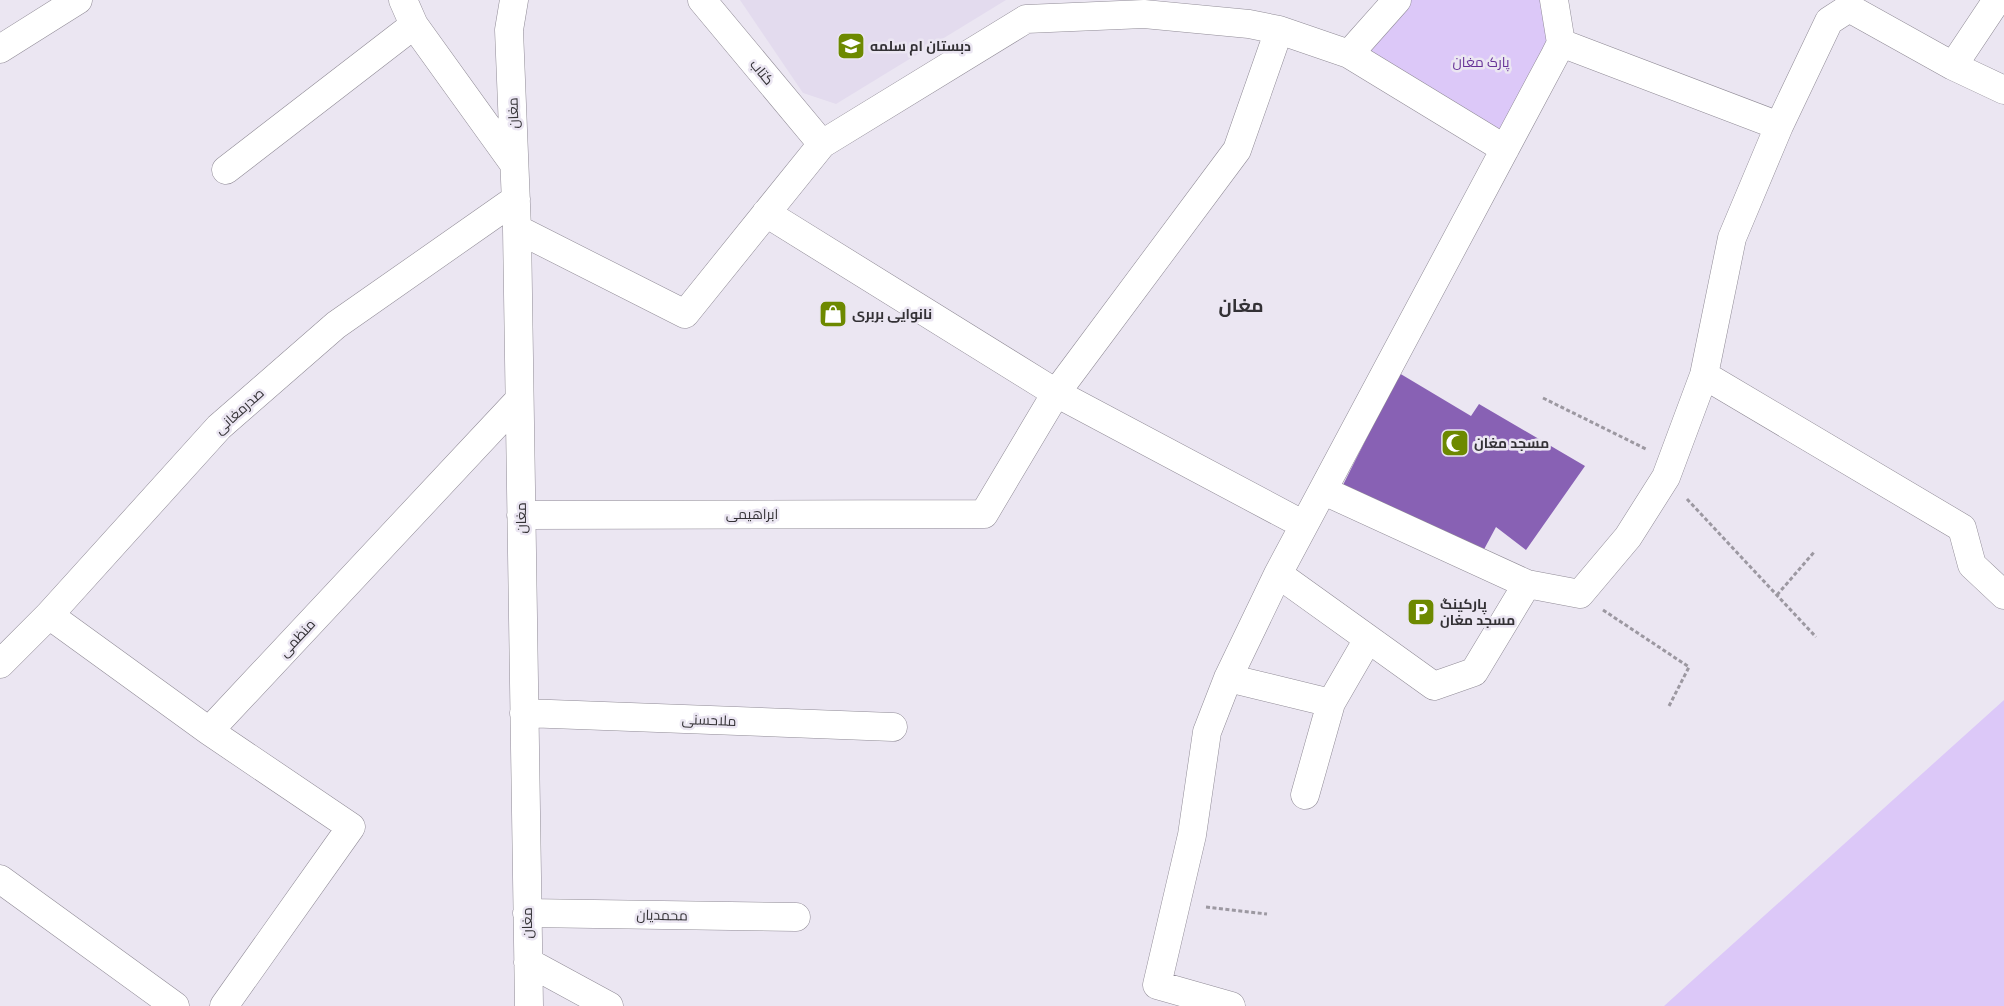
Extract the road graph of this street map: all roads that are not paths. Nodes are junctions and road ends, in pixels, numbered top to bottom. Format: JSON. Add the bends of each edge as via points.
{"nodes":[{"id":1,"x":78,"y":0,"type":"edge"},
{"id":2,"x":403,"y":0,"type":"edge"},
{"id":3,"x":501,"y":0,"type":"edge"},
{"id":4,"x":514,"y":0,"type":"edge"},
{"id":5,"x":702,"y":0,"type":"edge"},
{"id":6,"x":1397,"y":0,"type":"edge"},
{"id":7,"x":1554,"y":0,"type":"edge"},
{"id":8,"x":1997,"y":0,"type":"edge"},
{"id":9,"x":414,"y":25,"type":"junction"},
{"id":10,"x":509,"y":30,"type":"junction"},
{"id":11,"x":1279,"y":30,"type":"junction"},
{"id":12,"x":1561,"y":43,"type":"junction"},
{"id":13,"x":0,"y":49,"type":"edge"},
{"id":14,"x":1348,"y":54,"type":"junction"},
{"id":15,"x":1953,"y":66,"type":"junction"},
{"id":16,"x":2004,"y":90,"type":"edge"},
{"id":17,"x":1779,"y":126,"type":"junction"},
{"id":18,"x":822,"y":144,"type":"junction"},
{"id":19,"x":1505,"y":149,"type":"junction"},
{"id":20,"x":514,"y":164,"type":"junction"},
{"id":21,"x":226,"y":170,"type":"dead end"},
{"id":22,"x":516,"y":199,"type":"junction"},
{"id":23,"x":766,"y":213,"type":"junction"},
{"id":24,"x":517,"y":229,"type":"junction"},
{"id":25,"x":1704,"y":375,"type":"junction"},
{"id":26,"x":1056,"y":393,"type":"junction"},
{"id":27,"x":519,"y":400,"type":"junction"},
{"id":28,"x":1324,"y":491,"type":"junction"},
{"id":29,"x":521,"y":515,"type":"junction"},
{"id":30,"x":1304,"y":525,"type":"junction"},
{"id":31,"x":1278,"y":574,"type":"junction"},
{"id":32,"x":1527,"y":584,"type":"junction"},
{"id":33,"x":2004,"y":595,"type":"edge"},
{"id":34,"x":50,"y":615,"type":"junction"},
{"id":35,"x":1368,"y":639,"type":"junction"},
{"id":36,"x":0,"y":664,"type":"edge"},
{"id":37,"x":1228,"y":678,"type":"junction"},
{"id":38,"x":1331,"y":703,"type":"junction"},
{"id":39,"x":524,"y":713,"type":"junction"},
{"id":40,"x":893,"y":727,"type":"dead end"},
{"id":41,"x":209,"y":731,"type":"junction"},
{"id":42,"x":1305,"y":795,"type":"dead end"},
{"id":43,"x":0,"y":880,"type":"edge"},
{"id":44,"x":527,"y":913,"type":"junction"},
{"id":45,"x":796,"y":917,"type":"dead end"},
{"id":46,"x":528,"y":962,"type":"junction"},
{"id":47,"x":1156,"y":995,"type":"edge"},
{"id":48,"x":175,"y":1006,"type":"edge"},
{"id":49,"x":224,"y":1006,"type":"edge"},
{"id":50,"x":529,"y":1006,"type":"edge"},
{"id":51,"x":609,"y":1006,"type":"edge"},
{"id":52,"x":1231,"y":1006,"type":"edge"}],
"edges":[{"from":1,"to":13,"type":"street"},
{"from":2,"to":9,"type":"street"},
{"from":3,"to":10,"type":"street","name":"مغان"},
{"from":4,"to":10,"type":"street","name":"مغان"},
{"from":5,"to":18,"type":"street","name":"کتاب"},
{"from":6,"to":14,"type":"street"},
{"from":7,"to":12,"type":"street"},
{"from":8,"to":15,"type":"street"},
{"from":9,"to":20,"type":"street"},
{"from":9,"to":21,"type":"street"},
{"from":10,"to":20,"type":"street","name":"مغان"},
{"from":11,"to":14,"type":"street"},
{"from":11,"to":18,"type":"street","via":[[1144,14],[1026,19]]},
{"from":11,"to":26,"type":"street","via":[[1236,150]]},
{"from":12,"to":17,"type":"street"},
{"from":12,"to":19,"type":"street"},
{"from":14,"to":19,"type":"street"},
{"from":15,"to":16,"type":"street"},
{"from":15,"to":17,"type":"street","via":[[1849,8],[1829,21]]},
{"from":17,"to":25,"type":"street","via":[[1732,238]]},
{"from":18,"to":23,"type":"street"},
{"from":19,"to":28,"type":"street"},
{"from":20,"to":22,"type":"street","name":"مغان"},
{"from":22,"to":24,"type":"street","name":"مغان"},
{"from":22,"to":34,"type":"street","name":"صدرمغانی","via":[[336,325],[219,427]]},
{"from":23,"to":24,"type":"street","via":[[685,314]]},
{"from":23,"to":26,"type":"street"},
{"from":24,"to":27,"type":"street","name":"مغان"},
{"from":25,"to":32,"type":"street","via":[[1668,469],[1628,537],[1580,594]]},
{"from":25,"to":33,"type":"street","via":[[1962,528],[1972,565]]},
{"from":26,"to":29,"type":"street","name":"ابراهیمی","via":[[984,514]]},
{"from":26,"to":30,"type":"street"},
{"from":27,"to":29,"type":"street","name":"مغان"},
{"from":27,"to":41,"type":"street","name":"منظمی"},
{"from":28,"to":30,"type":"street"},
{"from":28,"to":32,"type":"street"},
{"from":29,"to":39,"type":"street","name":"مغان"},
{"from":30,"to":31,"type":"street"},
{"from":31,"to":35,"type":"street"},
{"from":31,"to":37,"type":"street"},
{"from":32,"to":35,"type":"street","via":[[1474,672],[1434,686]]},
{"from":34,"to":36,"type":"street","name":"صدرمغانی"},
{"from":34,"to":41,"type":"street"},
{"from":35,"to":38,"type":"street"},
{"from":37,"to":38,"type":"street"},
{"from":37,"to":47,"type":"street","via":[[1207,732],[1192,835]]},
{"from":38,"to":42,"type":"street"},
{"from":39,"to":40,"type":"street","name":"ملاحسنی"},
{"from":39,"to":44,"type":"street","name":"مغان"},
{"from":41,"to":49,"type":"street","via":[[351,827]]},
{"from":43,"to":48,"type":"street"},
{"from":44,"to":45,"type":"street","name":"محمدیان"},
{"from":44,"to":46,"type":"street","name":"مغان"},
{"from":46,"to":50,"type":"street","name":"مغان"},
{"from":46,"to":51,"type":"street"},
{"from":47,"to":52,"type":"street"}]}
